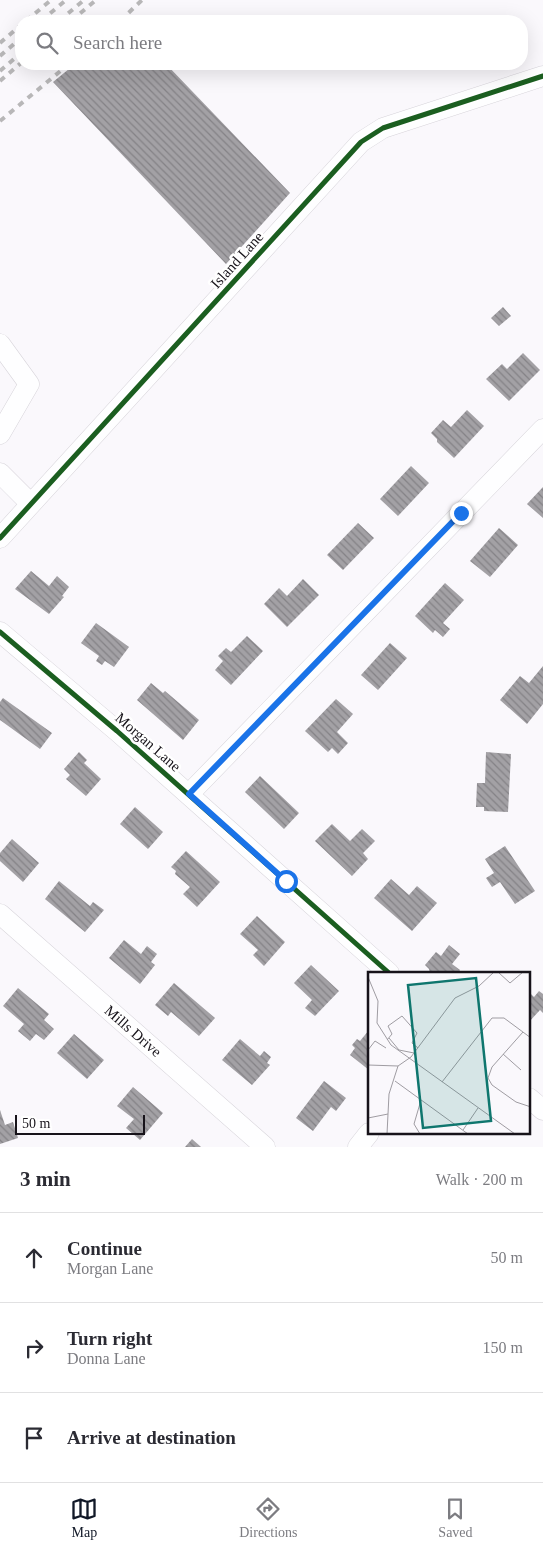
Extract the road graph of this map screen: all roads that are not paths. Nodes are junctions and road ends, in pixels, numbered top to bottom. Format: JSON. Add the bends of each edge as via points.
{"nodes":[{"id":1,"x":543,"y":76,"type":"edge"},
{"id":2,"x":0,"y":344,"type":"edge"},
{"id":3,"x":543,"y":429,"type":"edge"},
{"id":4,"x":0,"y":434,"type":"edge"},
{"id":5,"x":0,"y":473,"type":"edge"},
{"id":6,"x":31,"y":504,"type":"junction"},
{"id":7,"x":0,"y":538,"type":"edge"},
{"id":8,"x":0,"y":632,"type":"edge"},
{"id":9,"x":189,"y":794,"type":"junction"},
{"id":10,"x":2,"y":921,"type":"edge"},
{"id":11,"x":388,"y":972,"type":"edge"},
{"id":12,"x":530,"y":1099,"type":"edge"},
{"id":13,"x":543,"y":1110,"type":"edge"},
{"id":14,"x":368,"y":1134,"type":"edge"},
{"id":15,"x":266,"y":1147,"type":"edge"},
{"id":16,"x":358,"y":1147,"type":"edge"}],
"edges":[{"from":1,"to":6,"type":"street","name":"Island Lane","via":[[383,128],[361,142]]},
{"from":2,"to":4,"type":"street","via":[[29,384]]},
{"from":3,"to":9,"type":"street"},
{"from":5,"to":6,"type":"street"},
{"from":6,"to":7,"type":"street","name":"Island Lane"},
{"from":8,"to":9,"type":"street","name":"Morgan Lane"},
{"from":9,"to":11,"type":"street","name":"Morgan Lane"},
{"from":10,"to":15,"type":"street","name":"Mills Drive"},
{"from":12,"to":13,"type":"street"},
{"from":14,"to":16,"type":"street"}]}
